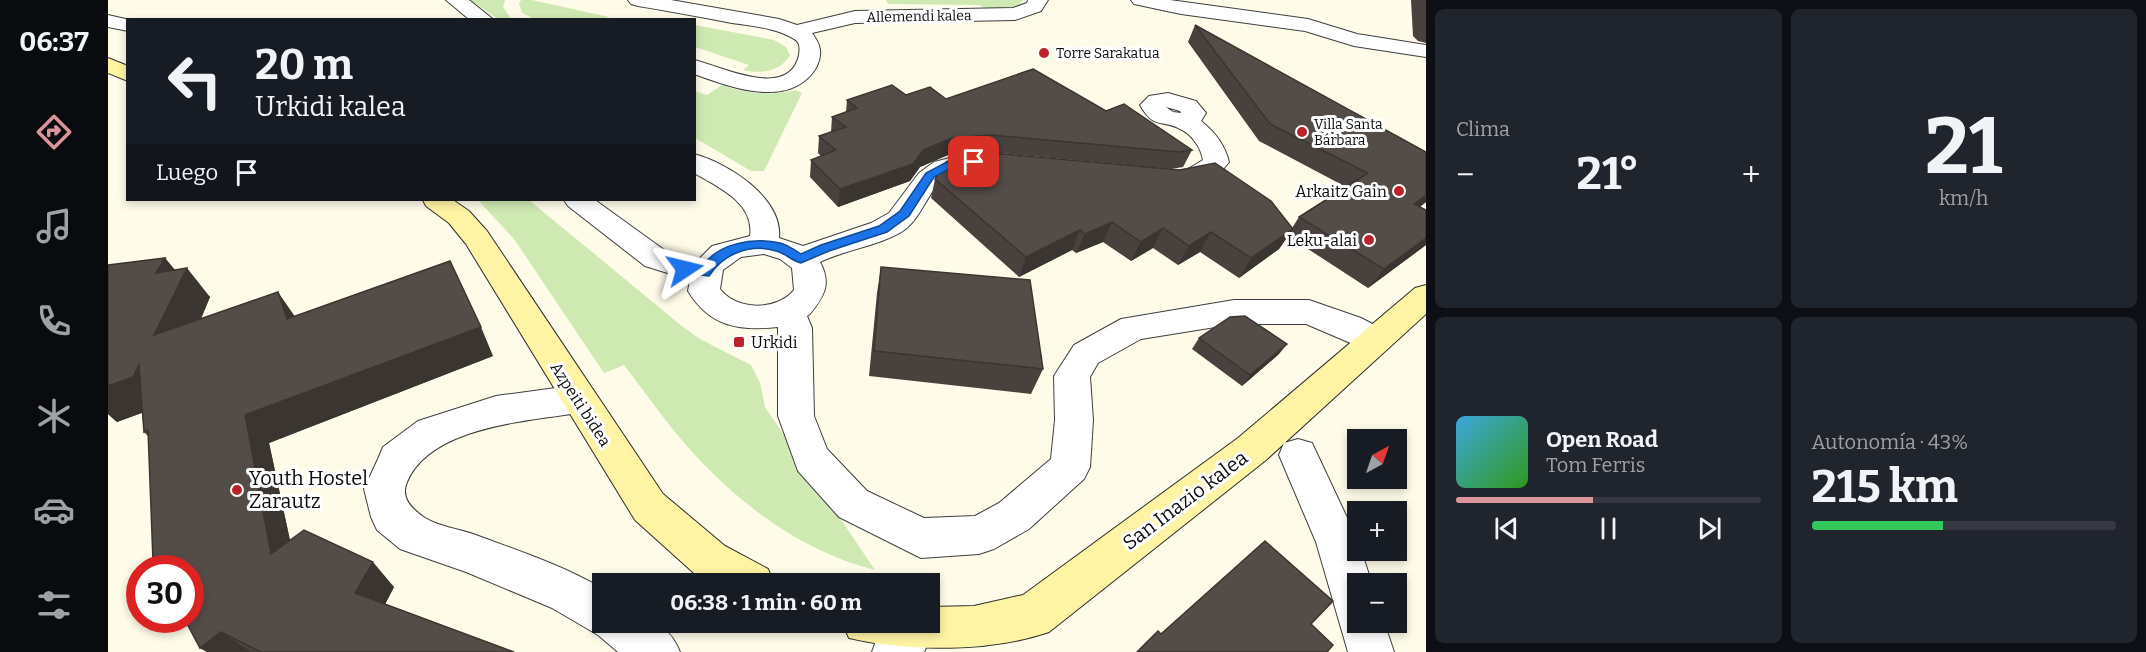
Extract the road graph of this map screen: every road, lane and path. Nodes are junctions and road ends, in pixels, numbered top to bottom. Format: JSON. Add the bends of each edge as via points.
{"nodes":[{"id":1,"x":456,"y":0,"type":"edge"},
{"id":2,"x":638,"y":0,"type":"edge"},
{"id":3,"x":1038,"y":0,"type":"edge"},
{"id":4,"x":1141,"y":0,"type":"edge"},
{"id":5,"x":481,"y":18,"type":"edge"},
{"id":6,"x":108,"y":21,"type":"edge"},
{"id":7,"x":126,"y":25,"type":"edge"},
{"id":8,"x":797,"y":31,"type":"junction"},
{"id":9,"x":1426,"y":51,"type":"edge"},
{"id":10,"x":108,"y":65,"type":"edge"},
{"id":11,"x":696,"y":67,"type":"edge"},
{"id":12,"x":126,"y":73,"type":"edge"},
{"id":13,"x":1185,"y":120,"type":"dead end"},
{"id":14,"x":696,"y":163,"type":"edge"},
{"id":15,"x":1010,"y":164,"type":"edge"},
{"id":16,"x":1148,"y":177,"type":"edge"},
{"id":17,"x":437,"y":201,"type":"edge"},
{"id":18,"x":579,"y":201,"type":"edge"},
{"id":19,"x":765,"y":244,"type":"junction"},
{"id":20,"x":801,"y":259,"type":"junction"},
{"id":21,"x":705,"y":273,"type":"junction"},
{"id":22,"x":1426,"y":296,"type":"edge"},
{"id":23,"x":789,"y":312,"type":"junction"},
{"id":24,"x":1374,"y":340,"type":"junction"},
{"id":25,"x":578,"y":399,"type":"junction"},
{"id":26,"x":1298,"y":455,"type":"dead end"},
{"id":27,"x":733,"y":573,"type":"edge"},
{"id":28,"x":1347,"y":575,"type":"edge"},
{"id":29,"x":592,"y":608,"type":"edge"},
{"id":30,"x":630,"y":633,"type":"edge"},
{"id":31,"x":886,"y":633,"type":"edge"},
{"id":32,"x":1365,"y":633,"type":"edge"},
{"id":33,"x":903,"y":642,"type":"edge"},
{"id":34,"x":657,"y":652,"type":"edge"},
{"id":35,"x":1371,"y":652,"type":"edge"}],
"edges":[{"from":1,"to":5,"type":"street"},
{"from":2,"to":8,"type":"street"},
{"from":3,"to":8,"type":"street","name":"Allemendi kalea","via":[[1034,7],[1015,14],[855,17]]},
{"from":4,"to":9,"type":"street","via":[[1308,25],[1354,40]]},
{"from":6,"to":7,"type":"street"},
{"from":8,"to":11,"type":"street","via":[[810,44],[808,58],[798,75],[782,83],[749,84]]},
{"from":10,"to":12,"type":"main road"},
{"from":13,"to":16,"type":"street","via":[[1208,140],[1216,162],[1193,177]]},
{"from":14,"to":19,"type":"street","via":[[755,203],[766,221]]},
{"from":15,"to":20,"type":"street","via":[[974,162],[938,170],[924,182],[896,222]]},
{"from":17,"to":25,"type":"main road","name":"Azpeiti bidea","via":[[459,217],[477,238]]},
{"from":18,"to":21,"type":"street","via":[[656,259]]},
{"from":19,"to":20,"type":"street"},
{"from":19,"to":21,"type":"street","via":[[734,248],[716,258]]},
{"from":20,"to":23,"type":"street","via":[[812,281],[802,303]]},
{"from":21,"to":23,"type":"street","via":[[703,285],[708,297],[734,315],[753,319]]},
{"from":22,"to":24,"type":"main road","name":"San Inazio kalea"},
{"from":23,"to":24,"type":"street","via":[[795,328],[795,416],[812,459],[853,504],[921,538],[979,535],[1014,516],[1070,467],[1072,376],[1086,354],[1133,328],[1233,312],[1309,312]]},
{"from":24,"to":33,"type":"main road","name":"San Inazio kalea","via":[[1252,449],[1033,616]]},
{"from":25,"to":27,"type":"main road","name":"Azpeiti bidea","via":[[649,507],[710,560]]},
{"from":25,"to":29,"type":"street","via":[[496,411],[431,432],[397,459],[384,489],[392,516],[415,535],[568,593]]},
{"from":26,"to":28,"type":"street","via":[[1337,542]]},
{"from":30,"to":34,"type":"street"},
{"from":31,"to":33,"type":"main road"},
{"from":32,"to":35,"type":"street"}]}
